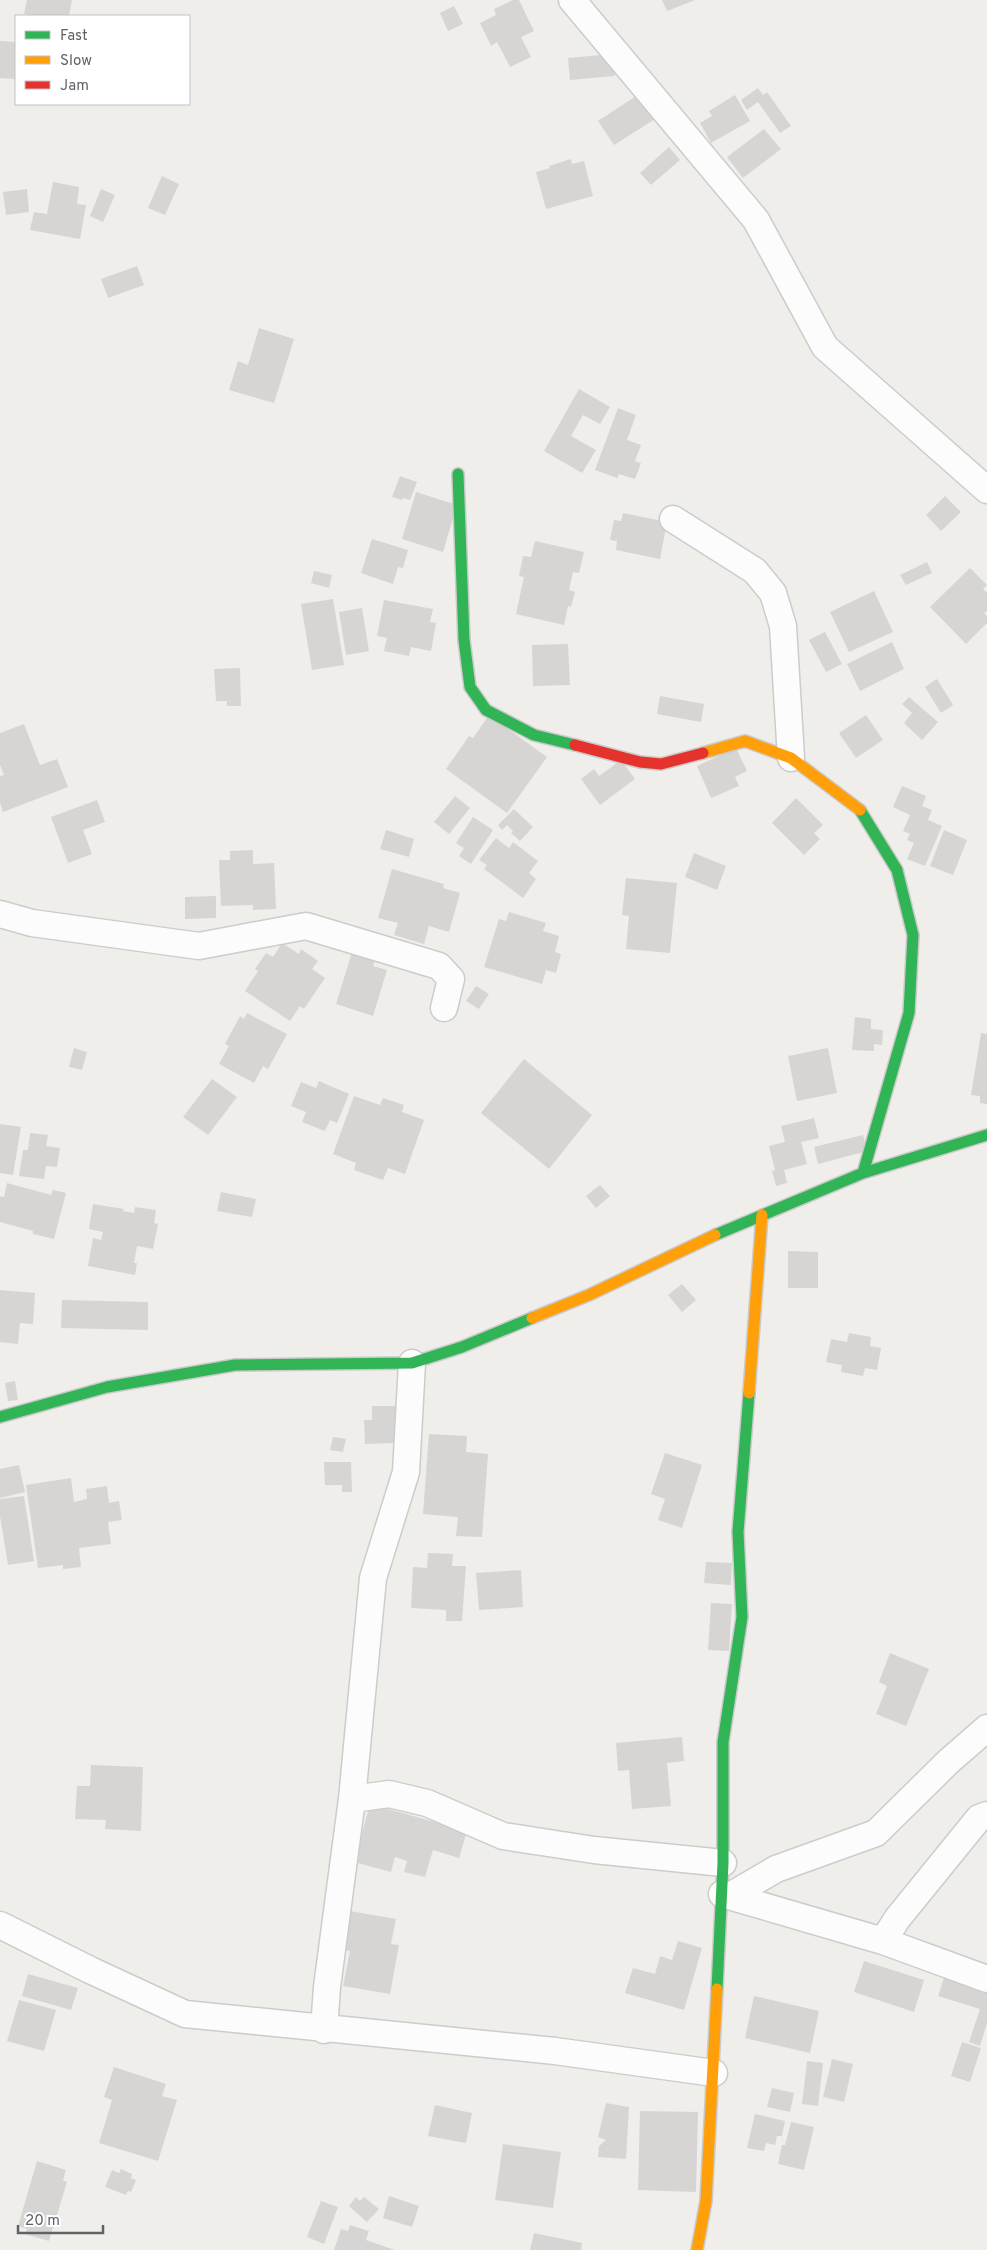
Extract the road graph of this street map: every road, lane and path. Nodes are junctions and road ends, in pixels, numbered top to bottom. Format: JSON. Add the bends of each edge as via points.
{"nodes":[{"id":1,"x":572,"y":0,"type":"edge"},
{"id":2,"x":458,"y":474,"type":"dead end"},
{"id":3,"x":987,"y":490,"type":"edge"},
{"id":4,"x":673,"y":518,"type":"dead end"},
{"id":5,"x":792,"y":758,"type":"junction"},
{"id":6,"x":0,"y":914,"type":"edge"},
{"id":7,"x":444,"y":1008,"type":"dead end"},
{"id":8,"x":987,"y":1135,"type":"edge"},
{"id":9,"x":864,"y":1174,"type":"junction"},
{"id":10,"x":762,"y":1215,"type":"junction"},
{"id":11,"x":412,"y":1362,"type":"junction"},
{"id":12,"x":0,"y":1417,"type":"edge"},
{"id":13,"x":987,"y":1728,"type":"edge"},
{"id":14,"x":352,"y":1799,"type":"junction"},
{"id":15,"x":987,"y":1815,"type":"edge"},
{"id":16,"x":723,"y":1863,"type":"junction"},
{"id":17,"x":726,"y":1895,"type":"junction"},
{"id":18,"x":0,"y":1925,"type":"edge"},
{"id":19,"x":883,"y":1941,"type":"junction"},
{"id":20,"x":987,"y":1979,"type":"edge"},
{"id":21,"x":324,"y":2030,"type":"junction"},
{"id":22,"x":714,"y":2073,"type":"junction"},
{"id":23,"x":698,"y":2250,"type":"edge"}],
"edges":[{"from":1,"to":3,"type":"street","via":[[756,220],[825,347]]},
{"from":2,"to":5,"type":"street","via":[[464,640],[470,687],[486,710],[534,735],[640,762],[661,764],[745,741]]},
{"from":4,"to":5,"type":"street","via":[[755,571],[773,593],[783,626]]},
{"from":5,"to":9,"type":"street","via":[[859,809],[897,870],[913,935],[910,1013]]},
{"from":6,"to":7,"type":"street","via":[[32,923],[199,946],[306,926],[439,966],[451,979]]},
{"from":8,"to":9,"type":"street"},
{"from":9,"to":10,"type":"street"},
{"from":10,"to":11,"type":"street","via":[[589,1295],[462,1347]]},
{"from":10,"to":16,"type":"street","via":[[738,1532],[742,1617],[723,1742]]},
{"from":11,"to":12,"type":"street","via":[[235,1365],[108,1387]]},
{"from":11,"to":14,"type":"street","via":[[406,1472],[372,1578]]},
{"from":13,"to":17,"type":"street","via":[[876,1833],[776,1869]]},
{"from":14,"to":16,"type":"street","via":[[389,1794],[427,1803],[502,1836],[594,1850]]},
{"from":14,"to":21,"type":"street"},
{"from":15,"to":19,"type":"street","via":[[978,1818]]},
{"from":16,"to":17,"type":"street"},
{"from":17,"to":19,"type":"street"},
{"from":17,"to":22,"type":"street"},
{"from":18,"to":21,"type":"street","via":[[185,2014]]},
{"from":19,"to":20,"type":"street"},
{"from":21,"to":22,"type":"street","via":[[555,2052]]},
{"from":22,"to":23,"type":"street","via":[[706,2201]]}]}
